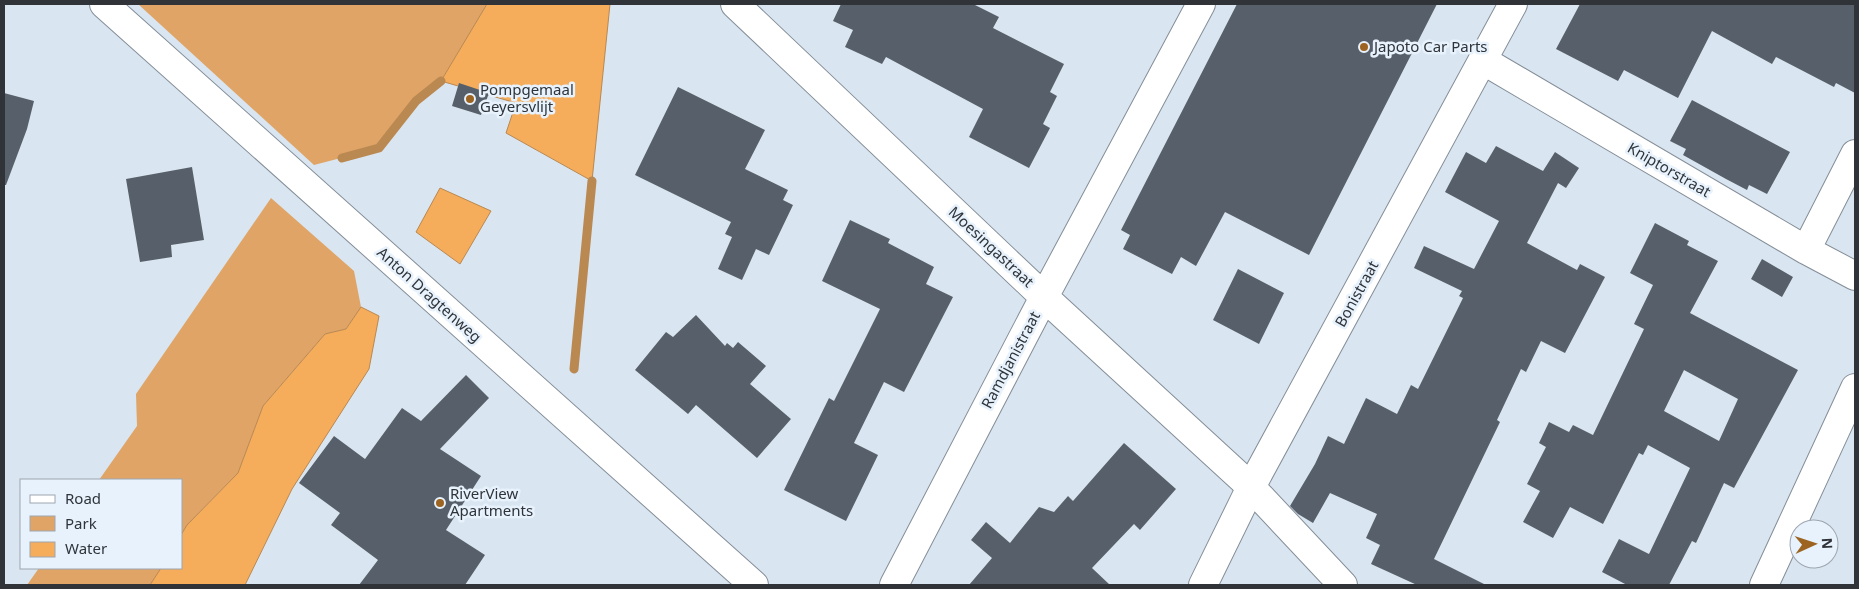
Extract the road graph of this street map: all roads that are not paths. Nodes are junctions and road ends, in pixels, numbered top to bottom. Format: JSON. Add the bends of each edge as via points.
{"nodes":[{"id":1,"x":104,"y":4,"type":"edge"},
{"id":2,"x":735,"y":4,"type":"edge"},
{"id":3,"x":1201,"y":4,"type":"edge"},
{"id":4,"x":1513,"y":4,"type":"edge"},
{"id":5,"x":1484,"y":61,"type":"junction"},
{"id":6,"x":1855,"y":154,"type":"edge"},
{"id":7,"x":1806,"y":250,"type":"junction"},
{"id":8,"x":1855,"y":276,"type":"edge"},
{"id":9,"x":1044,"y":297,"type":"junction"},
{"id":10,"x":1855,"y":388,"type":"edge"},
{"id":11,"x":1252,"y":487,"type":"junction"},
{"id":12,"x":754,"y":585,"type":"edge"},
{"id":13,"x":894,"y":585,"type":"edge"},
{"id":14,"x":1203,"y":585,"type":"edge"},
{"id":15,"x":1343,"y":585,"type":"edge"},
{"id":16,"x":1764,"y":585,"type":"edge"}],
"edges":[{"from":1,"to":12,"type":"street","name":"Anton Dragtenweg"},
{"from":2,"to":9,"type":"street","name":"Moesingastraat"},
{"from":3,"to":9,"type":"street","name":"Ramdjanistraat"},
{"from":4,"to":5,"type":"street","name":"Bonistraat"},
{"from":5,"to":7,"type":"street","name":"Kniptorstraat"},
{"from":5,"to":11,"type":"street","name":"Bonistraat"},
{"from":6,"to":7,"type":"street"},
{"from":7,"to":8,"type":"street","name":"Kniptorstraat"},
{"from":9,"to":11,"type":"street","name":"Moesingastraat"},
{"from":9,"to":13,"type":"street","name":"Ramdjanistraat"},
{"from":10,"to":16,"type":"street"},
{"from":11,"to":14,"type":"street","name":"Bonistraat"},
{"from":11,"to":15,"type":"street","name":"Moesingastraat"}]}
